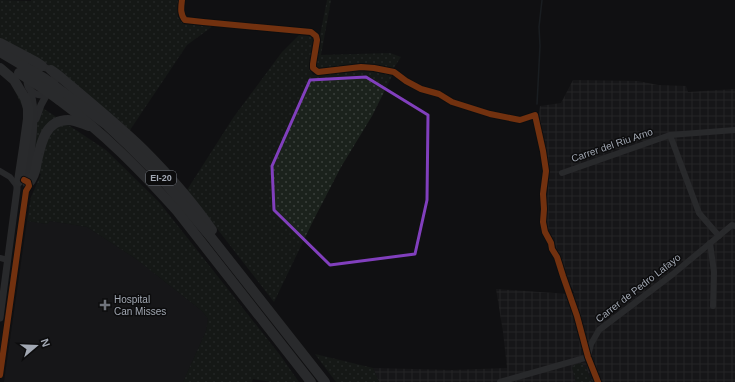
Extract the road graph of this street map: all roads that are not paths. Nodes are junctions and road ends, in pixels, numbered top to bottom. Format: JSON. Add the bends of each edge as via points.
{"nodes":[{"id":1,"x":182,"y":0,"type":"edge"},
{"id":2,"x":0,"y":43,"type":"edge"},
{"id":3,"x":0,"y":52,"type":"edge"},
{"id":4,"x":0,"y":62,"type":"edge"},
{"id":5,"x":0,"y":68,"type":"edge"},
{"id":6,"x":46,"y":68,"type":"junction"},
{"id":7,"x":21,"y":69,"type":"junction"},
{"id":8,"x":30,"y":91,"type":"junction"},
{"id":9,"x":47,"y":94,"type":"junction"},
{"id":10,"x":61,"y":96,"type":"junction"},
{"id":11,"x":34,"y":127,"type":"junction"},
{"id":12,"x":96,"y":128,"type":"junction"},
{"id":13,"x":735,"y":130,"type":"edge"},
{"id":14,"x":670,"y":136,"type":"junction"},
{"id":15,"x":0,"y":171,"type":"edge"},
{"id":16,"x":562,"y":173,"type":"dead end"},
{"id":17,"x":22,"y":185,"type":"junction"},
{"id":18,"x":734,"y":226,"type":"edge"},
{"id":19,"x":719,"y":236,"type":"junction"},
{"id":20,"x":710,"y":244,"type":"junction"},
{"id":21,"x":0,"y":258,"type":"edge"},
{"id":22,"x":8,"y":260,"type":"junction"},
{"id":23,"x":244,"y":278,"type":"junction"},
{"id":24,"x":713,"y":306,"type":"dead end"},
{"id":25,"x":0,"y":318,"type":"edge"},
{"id":26,"x":588,"y":357,"type":"junction"},
{"id":27,"x":0,"y":375,"type":"edge"},
{"id":28,"x":311,"y":382,"type":"edge"},
{"id":29,"x":325,"y":382,"type":"edge"},
{"id":30,"x":500,"y":382,"type":"edge"},
{"id":31,"x":598,"y":382,"type":"edge"}],
"edges":[{"from":1,"to":26,"type":"street","via":[[181,12],[185,20],[311,32],[317,40],[313,68],[318,72],[374,68],[394,72],[421,89],[490,114],[520,120],[535,115],[546,171],[542,194],[542,222],[557,257]]},
{"from":2,"to":6,"type":"highway"},
{"from":3,"to":7,"type":"highway","number":"EI-20"},
{"from":4,"to":7,"type":"highway","number":"EI-20"},
{"from":5,"to":17,"type":"highway","via":[[14,80],[28,108]]},
{"from":6,"to":8,"type":"street","via":[[37,67],[28,74],[26,81]]},
{"from":6,"to":9,"type":"street","via":[[55,78],[51,91]]},
{"from":6,"to":23,"type":"highway","via":[[58,75],[160,166],[201,213]]},
{"from":7,"to":10,"type":"highway","number":"EI-20","bridge":true},
{"from":8,"to":9,"type":"street","via":[[40,95]]},
{"from":8,"to":11,"type":"street"},
{"from":9,"to":11,"type":"street"},
{"from":10,"to":12,"type":"highway","number":"EI-20"},
{"from":10,"to":23,"type":"highway","number":"EI-20","via":[[107,126],[126,143],[160,177]]},
{"from":11,"to":17,"type":"street","via":[[28,169]]},
{"from":12,"to":17,"type":"highway","via":[[67,120],[54,124],[46,131],[32,180]]},
{"from":12,"to":28,"type":"highway","number":"EI-20","via":[[137,167],[177,211]]},
{"from":13,"to":14,"type":"street","name":"Carrer del Riu Arno"},
{"from":14,"to":16,"type":"street","name":"Carrer del Riu Arno"},
{"from":14,"to":19,"type":"street","name":"Carrer del Riu Arno","via":[[699,213]]},
{"from":15,"to":17,"type":"street"},
{"from":17,"to":22,"type":"street"},
{"from":17,"to":27,"type":"street"},
{"from":18,"to":19,"type":"street","name":"Carrer de Pedro Lafayo"},
{"from":19,"to":20,"type":"street","name":"Carrer de Pedro Lafayo"},
{"from":20,"to":24,"type":"street","via":[[714,272]]},
{"from":20,"to":26,"type":"street","name":"Carrer de Pedro Lafayo","via":[[599,330],[590,344]]},
{"from":21,"to":22,"type":"street"},
{"from":22,"to":25,"type":"street"},
{"from":23,"to":29,"type":"highway","number":"EI-20"},
{"from":26,"to":30,"type":"street"},
{"from":26,"to":31,"type":"street"}]}
